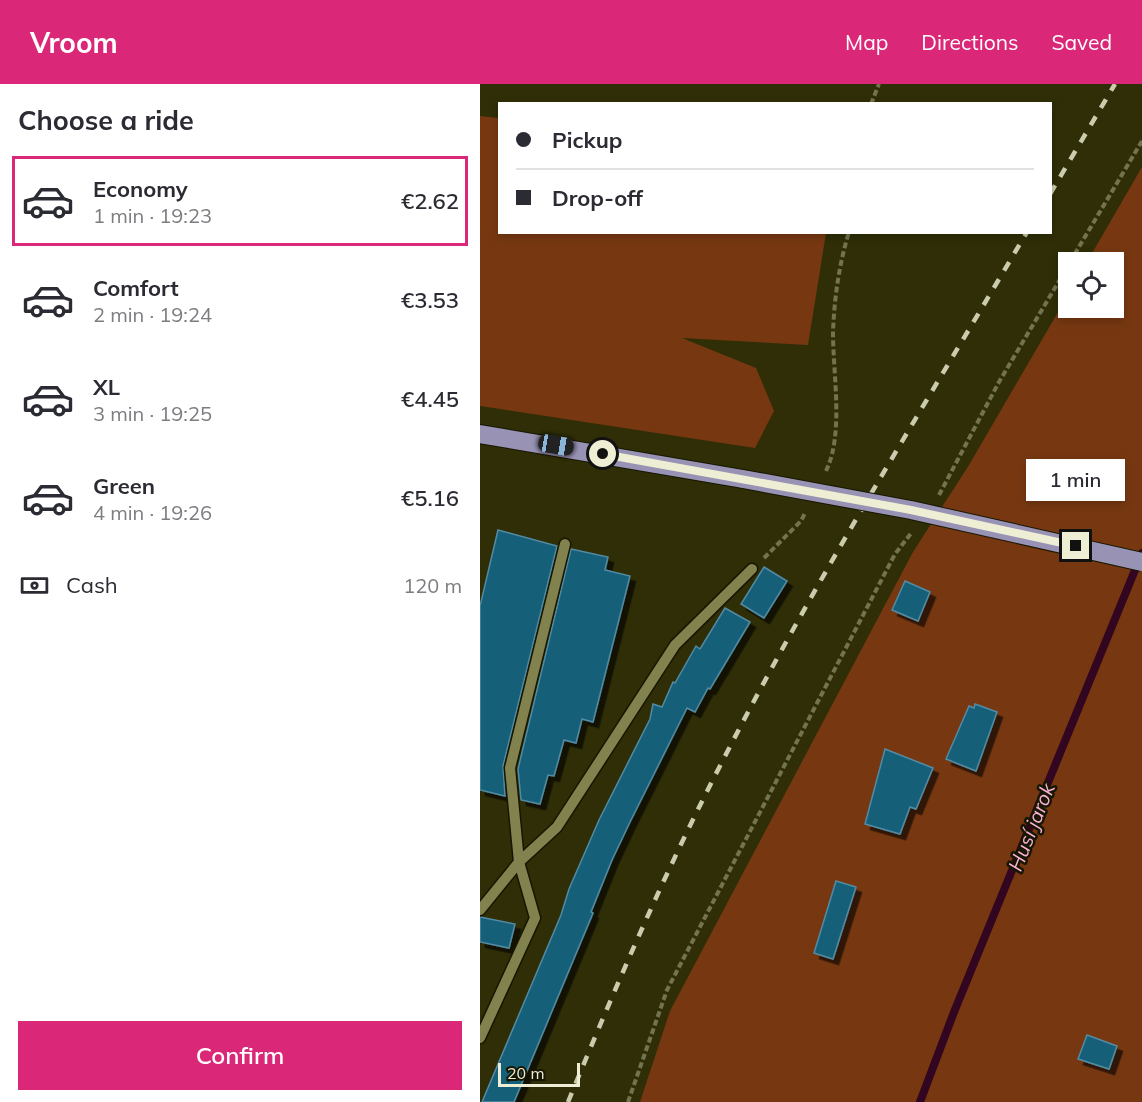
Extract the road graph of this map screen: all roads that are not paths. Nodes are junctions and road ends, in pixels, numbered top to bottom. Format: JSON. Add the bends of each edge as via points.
{"nodes":[{"id":1,"x":480,"y":434,"type":"edge"},
{"id":2,"x":565,"y":544,"type":"dead end"},
{"id":3,"x":1142,"y":562,"type":"edge"},
{"id":4,"x":752,"y":569,"type":"road end"},
{"id":5,"x":519,"y":862,"type":"junction"},
{"id":6,"x":480,"y":910,"type":"edge"},
{"id":7,"x":480,"y":1038,"type":"edge"}],
"edges":[{"from":1,"to":3,"type":"main road","bridge":true,"via":[[911,510]]},
{"from":2,"to":5,"type":"lane","via":[[510,768]]},
{"from":4,"to":5,"type":"lane","via":[[675,645],[557,827]]},
{"from":5,"to":6,"type":"lane"},
{"from":5,"to":7,"type":"lane","via":[[535,918]]}]}
